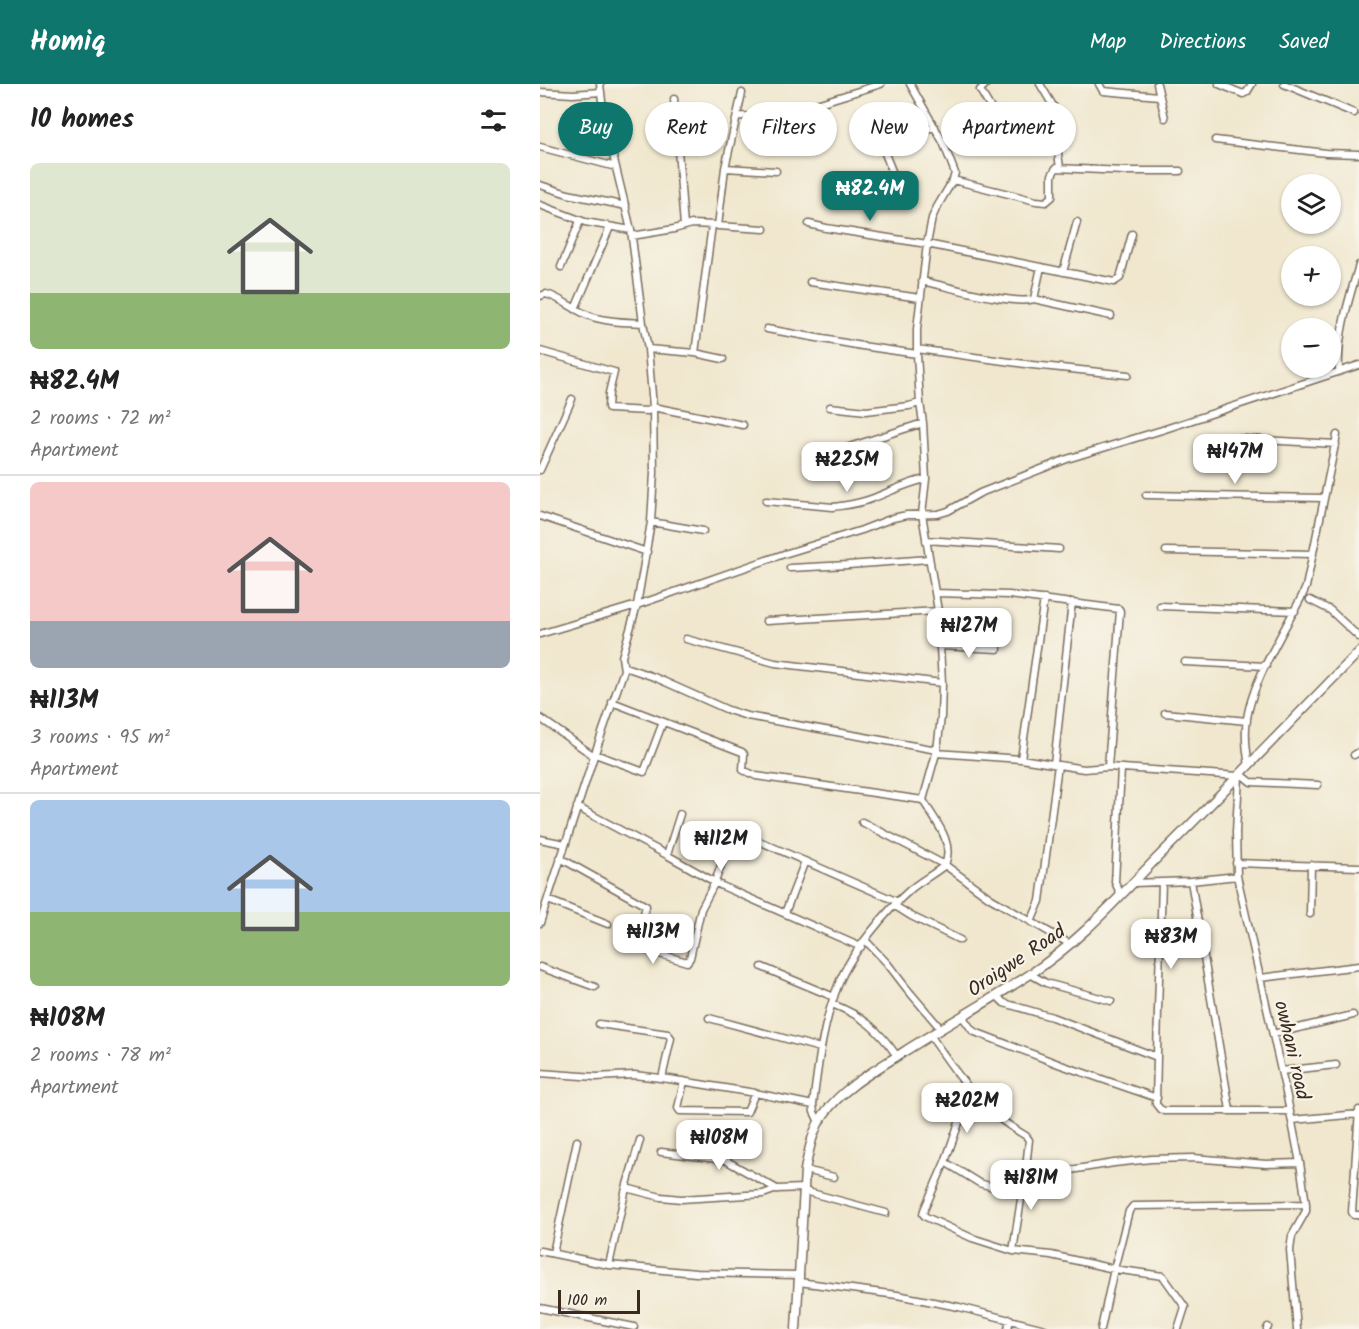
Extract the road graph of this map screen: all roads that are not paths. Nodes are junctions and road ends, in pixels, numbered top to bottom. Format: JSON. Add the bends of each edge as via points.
{"nodes":[{"id":1,"x":600,"y":84,"type":"edge"},
{"id":2,"x":881,"y":84,"type":"edge"},
{"id":3,"x":910,"y":84,"type":"edge"},
{"id":4,"x":986,"y":84,"type":"edge"},
{"id":5,"x":1040,"y":84,"type":"edge"},
{"id":6,"x":1099,"y":84,"type":"edge"},
{"id":7,"x":1157,"y":84,"type":"edge"},
{"id":8,"x":1219,"y":84,"type":"edge"},
{"id":9,"x":1252,"y":84,"type":"edge"},
{"id":10,"x":1284,"y":84,"type":"edge"},
{"id":11,"x":540,"y":92,"type":"edge"},
{"id":12,"x":601,"y":92,"type":"junction"},
{"id":13,"x":742,"y":93,"type":"dead end"},
{"id":14,"x":1159,"y":96,"type":"junction"},
{"id":15,"x":674,"y":99,"type":"dead end"},
{"id":16,"x":674,"y":102,"type":"edge"},
{"id":17,"x":987,"y":102,"type":"edge"},
{"id":18,"x":1354,"y":113,"type":"dead end"},
{"id":19,"x":737,"y":116,"type":"junction"},
{"id":20,"x":1165,"y":118,"type":"dead end"},
{"id":21,"x":934,"y":127,"type":"junction"},
{"id":22,"x":941,"y":139,"type":"edge"},
{"id":23,"x":1215,"y":140,"type":"dead end"},
{"id":24,"x":540,"y":147,"type":"edge"},
{"id":25,"x":1359,"y":154,"type":"edge"},
{"id":26,"x":678,"y":156,"type":"edge"},
{"id":27,"x":949,"y":156,"type":"edge"},
{"id":28,"x":616,"y":167,"type":"junction"},
{"id":29,"x":725,"y":168,"type":"junction"},
{"id":30,"x":1060,"y":168,"type":"junction"},
{"id":31,"x":776,"y":171,"type":"dead end"},
{"id":32,"x":1180,"y":171,"type":"dead end"},
{"id":33,"x":894,"y":176,"type":"dead end"},
{"id":34,"x":953,"y":180,"type":"junction"},
{"id":35,"x":540,"y":185,"type":"edge"},
{"id":36,"x":540,"y":205,"type":"edge"},
{"id":37,"x":626,"y":206,"type":"junction"},
{"id":38,"x":580,"y":221,"type":"junction"},
{"id":39,"x":1077,"y":222,"type":"dead end"},
{"id":40,"x":809,"y":224,"type":"dead end"},
{"id":41,"x":715,"y":225,"type":"junction"},
{"id":42,"x":610,"y":226,"type":"junction"},
{"id":43,"x":684,"y":226,"type":"junction"},
{"id":44,"x":764,"y":229,"type":"dead end"},
{"id":45,"x":631,"y":233,"type":"junction"},
{"id":46,"x":1132,"y":234,"type":"dead end"},
{"id":47,"x":927,"y":244,"type":"junction"},
{"id":48,"x":1359,"y":265,"type":"edge"},
{"id":49,"x":561,"y":267,"type":"dead end"},
{"id":50,"x":1041,"y":267,"type":"junction"},
{"id":51,"x":1063,"y":272,"type":"junction"},
{"id":52,"x":922,"y":281,"type":"junction"},
{"id":53,"x":810,"y":282,"type":"dead end"},
{"id":54,"x":540,"y":296,"type":"edge"},
{"id":55,"x":920,"y":298,"type":"junction"},
{"id":56,"x":1034,"y":299,"type":"junction"},
{"id":57,"x":575,"y":309,"type":"junction"},
{"id":58,"x":1111,"y":316,"type":"dead end"},
{"id":59,"x":643,"y":323,"type":"junction"},
{"id":60,"x":767,"y":329,"type":"dead end"},
{"id":61,"x":1341,"y":333,"type":"edge"},
{"id":62,"x":648,"y":349,"type":"junction"},
{"id":63,"x":540,"y":351,"type":"edge"},
{"id":64,"x":917,"y":352,"type":"junction"},
{"id":65,"x":695,"y":353,"type":"junction"},
{"id":66,"x":723,"y":359,"type":"dead end"},
{"id":67,"x":1359,"y":365,"type":"edge"},
{"id":68,"x":1341,"y":370,"type":"edge"},
{"id":69,"x":1128,"y":375,"type":"dead end"},
{"id":70,"x":1318,"y":378,"type":"edge"},
{"id":71,"x":572,"y":399,"type":"dead end"},
{"id":72,"x":920,"y":403,"type":"junction"},
{"id":73,"x":830,"y":406,"type":"dead end"},
{"id":74,"x":653,"y":407,"type":"junction"},
{"id":75,"x":923,"y":423,"type":"junction"},
{"id":76,"x":743,"y":425,"type":"dead end"},
{"id":77,"x":1337,"y":435,"type":"dead end"},
{"id":78,"x":1227,"y":438,"type":"dead end"},
{"id":79,"x":1336,"y":444,"type":"junction"},
{"id":80,"x":846,"y":448,"type":"dead end"},
{"id":81,"x":540,"y":470,"type":"edge"},
{"id":82,"x":926,"y":479,"type":"junction"},
{"id":83,"x":1146,"y":495,"type":"dead end"},
{"id":84,"x":1324,"y":498,"type":"junction"},
{"id":85,"x":766,"y":501,"type":"dead end"},
{"id":86,"x":922,"y":514,"type":"junction"},
{"id":87,"x":540,"y":516,"type":"edge"},
{"id":88,"x":651,"y":522,"type":"junction"},
{"id":89,"x":703,"y":531,"type":"dead end"},
{"id":90,"x":926,"y":540,"type":"junction"},
{"id":91,"x":1059,"y":549,"type":"dead end"},
{"id":92,"x":1166,"y":550,"type":"dead end"},
{"id":93,"x":647,"y":552,"type":"junction"},
{"id":94,"x":1313,"y":554,"type":"junction"},
{"id":95,"x":929,"y":559,"type":"junction"},
{"id":96,"x":790,"y":568,"type":"dead end"},
{"id":97,"x":935,"y":593,"type":"junction"},
{"id":98,"x":1044,"y":599,"type":"junction"},
{"id":99,"x":1310,"y":600,"type":"dead end"},
{"id":100,"x":1072,"y":602,"type":"junction"},
{"id":101,"x":637,"y":605,"type":"junction"},
{"id":102,"x":1160,"y":606,"type":"dead end"},
{"id":103,"x":938,"y":611,"type":"junction"},
{"id":104,"x":1295,"y":611,"type":"junction"},
{"id":105,"x":766,"y":621,"type":"dead end"},
{"id":106,"x":540,"y":634,"type":"edge"},
{"id":107,"x":1359,"y":637,"type":"edge"},
{"id":108,"x":686,"y":639,"type":"dead end"},
{"id":109,"x":941,"y":646,"type":"junction"},
{"id":110,"x":998,"y":649,"type":"dead end"},
{"id":111,"x":1359,"y":652,"type":"edge"},
{"id":112,"x":1185,"y":662,"type":"dead end"},
{"id":113,"x":1266,"y":666,"type":"junction"},
{"id":114,"x":625,"y":667,"type":"junction"},
{"id":115,"x":942,"y":683,"type":"junction"},
{"id":116,"x":612,"y":702,"type":"junction"},
{"id":117,"x":1166,"y":713,"type":"dead end"},
{"id":118,"x":540,"y":719,"type":"edge"},
{"id":119,"x":1247,"y":721,"type":"junction"},
{"id":120,"x":663,"y":722,"type":"junction"},
{"id":121,"x":936,"y":751,"type":"junction"},
{"id":122,"x":594,"y":755,"type":"junction"},
{"id":123,"x":1021,"y":759,"type":"junction"},
{"id":124,"x":1056,"y":765,"type":"junction"},
{"id":125,"x":1249,"y":766,"type":"junction"},
{"id":126,"x":1108,"y":767,"type":"junction"},
{"id":127,"x":1121,"y":769,"type":"junction"},
{"id":128,"x":1240,"y":775,"type":"junction"},
{"id":129,"x":1318,"y":784,"type":"dead end"},
{"id":130,"x":923,"y":800,"type":"junction"},
{"id":131,"x":577,"y":807,"type":"junction"},
{"id":132,"x":680,"y":814,"type":"dead end"},
{"id":133,"x":862,"y":822,"type":"dead end"},
{"id":134,"x":540,"y":839,"type":"edge"},
{"id":135,"x":565,"y":844,"type":"junction"},
{"id":136,"x":667,"y":855,"type":"junction"},
{"id":137,"x":560,"y":858,"type":"junction"},
{"id":138,"x":805,"y":861,"type":"junction"},
{"id":139,"x":1236,"y":863,"type":"junction"},
{"id":140,"x":945,"y":865,"type":"junction"},
{"id":141,"x":1311,"y":865,"type":"junction"},
{"id":142,"x":1359,"y":867,"type":"edge"},
{"id":143,"x":1238,"y":876,"type":"junction"},
{"id":144,"x":1191,"y":881,"type":"junction"},
{"id":145,"x":715,"y":882,"type":"junction"},
{"id":146,"x":1162,"y":882,"type":"junction"},
{"id":147,"x":1133,"y":883,"type":"junction"},
{"id":148,"x":1121,"y":895,"type":"junction"},
{"id":149,"x":548,"y":900,"type":"junction"},
{"id":150,"x":897,"y":904,"type":"junction"},
{"id":151,"x":785,"y":913,"type":"junction"},
{"id":152,"x":1310,"y":914,"type":"dead end"},
{"id":153,"x":1031,"y":922,"type":"junction"},
{"id":154,"x":540,"y":923,"type":"edge"},
{"id":155,"x":608,"y":924,"type":"dead end"},
{"id":156,"x":866,"y":940,"type":"junction"},
{"id":157,"x":960,"y":940,"type":"dead end"},
{"id":158,"x":622,"y":943,"type":"dead end"},
{"id":159,"x":1070,"y":944,"type":"junction"},
{"id":160,"x":635,"y":947,"type":"junction"},
{"id":161,"x":861,"y":947,"type":"junction"},
{"id":162,"x":1359,"y":966,"type":"edge"},
{"id":163,"x":762,"y":967,"type":"dead end"},
{"id":164,"x":540,"y":968,"type":"edge"},
{"id":165,"x":1030,"y":974,"type":"junction"},
{"id":166,"x":1260,"y":978,"type":"junction"},
{"id":167,"x":595,"y":987,"type":"dead end"},
{"id":168,"x":996,"y":995,"type":"junction"},
{"id":169,"x":834,"y":996,"type":"junction"},
{"id":170,"x":1111,"y":1001,"type":"dead end"},
{"id":171,"x":832,"y":1004,"type":"junction"},
{"id":172,"x":1353,"y":1015,"type":"dead end"},
{"id":173,"x":962,"y":1016,"type":"junction"},
{"id":174,"x":709,"y":1017,"type":"dead end"},
{"id":175,"x":599,"y":1024,"type":"dead end"},
{"id":176,"x":940,"y":1029,"type":"junction"},
{"id":177,"x":1273,"y":1034,"type":"junction"},
{"id":178,"x":930,"y":1035,"type":"junction"},
{"id":179,"x":820,"y":1048,"type":"junction"},
{"id":180,"x":897,"y":1056,"type":"junction"},
{"id":181,"x":1157,"y":1057,"type":"junction"},
{"id":182,"x":1336,"y":1065,"type":"dead end"},
{"id":183,"x":1281,"y":1071,"type":"junction"},
{"id":184,"x":540,"y":1073,"type":"edge"},
{"id":185,"x":662,"y":1078,"type":"junction"},
{"id":186,"x":684,"y":1081,"type":"junction"},
{"id":187,"x":755,"y":1093,"type":"junction"},
{"id":188,"x":978,"y":1098,"type":"junction"},
{"id":189,"x":1156,"y":1098,"type":"junction"},
{"id":190,"x":813,"y":1105,"type":"junction"},
{"id":191,"x":1230,"y":1110,"type":"junction"},
{"id":192,"x":1290,"y":1111,"type":"junction"},
{"id":193,"x":1359,"y":1112,"type":"edge"},
{"id":194,"x":1292,"y":1120,"type":"junction"},
{"id":195,"x":819,"y":1122,"type":"junction"},
{"id":196,"x":640,"y":1140,"type":"dead end"},
{"id":197,"x":577,"y":1141,"type":"dead end"},
{"id":198,"x":661,"y":1152,"type":"dead end"},
{"id":199,"x":945,"y":1162,"type":"junction"},
{"id":200,"x":1300,"y":1163,"type":"junction"},
{"id":201,"x":1026,"y":1167,"type":"junction"},
{"id":202,"x":806,"y":1170,"type":"junction"},
{"id":203,"x":834,"y":1177,"type":"dead end"},
{"id":204,"x":626,"y":1188,"type":"junction"},
{"id":205,"x":777,"y":1189,"type":"junction"},
{"id":206,"x":804,"y":1189,"type":"junction"},
{"id":207,"x":1021,"y":1195,"type":"junction"},
{"id":208,"x":1306,"y":1204,"type":"junction"},
{"id":209,"x":886,"y":1213,"type":"dead end"},
{"id":210,"x":1359,"y":1215,"type":"edge"},
{"id":211,"x":540,"y":1251,"type":"edge"},
{"id":212,"x":1013,"y":1251,"type":"junction"},
{"id":213,"x":553,"y":1253,"type":"junction"},
{"id":214,"x":609,"y":1265,"type":"junction"},
{"id":215,"x":1114,"y":1269,"type":"junction"},
{"id":216,"x":800,"y":1278,"type":"junction"},
{"id":217,"x":540,"y":1308,"type":"edge"},
{"id":218,"x":1010,"y":1319,"type":"junction"},
{"id":219,"x":634,"y":1326,"type":"dead end"},
{"id":220,"x":796,"y":1329,"type":"edge"},
{"id":221,"x":1008,"y":1329,"type":"edge"},
{"id":222,"x":1045,"y":1329,"type":"edge"},
{"id":223,"x":1101,"y":1329,"type":"edge"},
{"id":224,"x":1178,"y":1329,"type":"edge"},
{"id":225,"x":1297,"y":1329,"type":"edge"}],
"edges":[{"from":1,"to":12,"type":"street"},
{"from":2,"to":19,"type":"street","via":[[784,114]]},
{"from":3,"to":21,"type":"street"},
{"from":4,"to":17,"type":"street","via":[[980,90]]},
{"from":5,"to":30,"type":"street","via":[[1061,119],[1055,132]]},
{"from":6,"to":14,"type":"street","via":[[1103,91]]},
{"from":7,"to":14,"type":"street"},
{"from":8,"to":9,"type":"street","via":[[1243,94]]},
{"from":10,"to":18,"type":"street"},
{"from":11,"to":12,"type":"street"},
{"from":12,"to":28,"type":"street"},
{"from":13,"to":19,"type":"street"},
{"from":14,"to":20,"type":"street"},
{"from":15,"to":16,"type":"street"},
{"from":19,"to":29,"type":"street"},
{"from":21,"to":22,"type":"street"},
{"from":21,"to":33,"type":"street","via":[[879,142]]},
{"from":23,"to":25,"type":"street"},
{"from":24,"to":28,"type":"street"},
{"from":26,"to":43,"type":"street"},
{"from":27,"to":34,"type":"street","via":[[955,173]]},
{"from":28,"to":37,"type":"street"},
{"from":29,"to":31,"type":"street"},
{"from":29,"to":41,"type":"street"},
{"from":30,"to":32,"type":"street"},
{"from":30,"to":34,"type":"street","via":[[1054,170],[1052,197],[1046,202]]},
{"from":34,"to":47,"type":"street","via":[[934,212]]},
{"from":35,"to":37,"type":"street"},
{"from":36,"to":38,"type":"street"},
{"from":37,"to":45,"type":"street"},
{"from":38,"to":42,"type":"street"},
{"from":38,"to":49,"type":"street"},
{"from":39,"to":51,"type":"street"},
{"from":40,"to":47,"type":"street"},
{"from":41,"to":43,"type":"street"},
{"from":41,"to":44,"type":"street"},
{"from":41,"to":65,"type":"street"},
{"from":42,"to":45,"type":"street"},
{"from":42,"to":57,"type":"street"},
{"from":43,"to":45,"type":"street"},
{"from":45,"to":59,"type":"street"},
{"from":46,"to":51,"type":"street","via":[[1117,281]]},
{"from":47,"to":50,"type":"street"},
{"from":47,"to":52,"type":"street"},
{"from":48,"to":61,"type":"street"},
{"from":50,"to":51,"type":"street"},
{"from":50,"to":56,"type":"street"},
{"from":52,"to":55,"type":"street"},
{"from":52,"to":56,"type":"street","via":[[1012,300]]},
{"from":53,"to":55,"type":"street"},
{"from":54,"to":57,"type":"street","via":[[552,295]]},
{"from":55,"to":64,"type":"street"},
{"from":56,"to":58,"type":"street"},
{"from":57,"to":59,"type":"street","via":[[600,319]]},
{"from":59,"to":62,"type":"street"},
{"from":60,"to":64,"type":"street"},
{"from":62,"to":65,"type":"street"},
{"from":62,"to":74,"type":"street"},
{"from":63,"to":74,"type":"street","via":[[614,372],[609,409],[648,411]]},
{"from":64,"to":69,"type":"street"},
{"from":64,"to":72,"type":"street"},
{"from":65,"to":66,"type":"street"},
{"from":67,"to":68,"type":"street"},
{"from":70,"to":86,"type":"street","via":[[1067,459],[980,493],[948,511]]},
{"from":71,"to":81,"type":"street"},
{"from":72,"to":73,"type":"street","via":[[866,411]]},
{"from":72,"to":75,"type":"street"},
{"from":74,"to":76,"type":"street"},
{"from":74,"to":88,"type":"street"},
{"from":75,"to":80,"type":"street"},
{"from":75,"to":82,"type":"street"},
{"from":77,"to":79,"type":"street"},
{"from":78,"to":79,"type":"street"},
{"from":79,"to":84,"type":"street"},
{"from":82,"to":85,"type":"street","via":[[842,506]]},
{"from":82,"to":86,"type":"street"},
{"from":83,"to":84,"type":"street"},
{"from":84,"to":94,"type":"street"},
{"from":86,"to":90,"type":"street"},
{"from":86,"to":101,"type":"street","via":[[893,518]]},
{"from":87,"to":93,"type":"street"},
{"from":88,"to":89,"type":"street"},
{"from":88,"to":93,"type":"street"},
{"from":90,"to":91,"type":"street"},
{"from":90,"to":95,"type":"street"},
{"from":92,"to":94,"type":"street"},
{"from":93,"to":101,"type":"street"},
{"from":94,"to":104,"type":"street","via":[[1306,587]]},
{"from":95,"to":96,"type":"street"},
{"from":95,"to":97,"type":"street"},
{"from":97,"to":98,"type":"street"},
{"from":97,"to":103,"type":"street"},
{"from":98,"to":100,"type":"street"},
{"from":98,"to":123,"type":"street"},
{"from":99,"to":107,"type":"street","via":[[1335,613]]},
{"from":100,"to":124,"type":"street"},
{"from":100,"to":126,"type":"street","via":[[1120,611]]},
{"from":101,"to":106,"type":"street"},
{"from":101,"to":114,"type":"street","via":[[622,657]]},
{"from":102,"to":104,"type":"street"},
{"from":103,"to":105,"type":"street"},
{"from":103,"to":109,"type":"street"},
{"from":104,"to":113,"type":"street"},
{"from":108,"to":115,"type":"street","via":[[775,663]]},
{"from":109,"to":110,"type":"street"},
{"from":109,"to":115,"type":"street"},
{"from":111,"to":125,"type":"street","name":"Oroigwe Road"},
{"from":112,"to":113,"type":"street"},
{"from":113,"to":119,"type":"street"},
{"from":114,"to":116,"type":"street"},
{"from":114,"to":121,"type":"street","via":[[747,716]]},
{"from":115,"to":121,"type":"street"},
{"from":116,"to":120,"type":"street"},
{"from":116,"to":122,"type":"street"},
{"from":117,"to":119,"type":"street"},
{"from":118,"to":122,"type":"street"},
{"from":119,"to":125,"type":"street"},
{"from":120,"to":122,"type":"street","via":[[642,773]]},
{"from":120,"to":130,"type":"street","via":[[742,752],[743,770],[749,774]]},
{"from":121,"to":123,"type":"street"},
{"from":121,"to":130,"type":"street"},
{"from":122,"to":131,"type":"street"},
{"from":123,"to":124,"type":"street"},
{"from":124,"to":126,"type":"street"},
{"from":124,"to":153,"type":"street","via":[[1040,901]]},
{"from":125,"to":128,"type":"street","name":"Oroigwe Road"},
{"from":126,"to":127,"type":"street"},
{"from":127,"to":128,"type":"street"},
{"from":127,"to":148,"type":"street","via":[[1115,882]]},
{"from":128,"to":129,"type":"street","via":[[1251,782]]},
{"from":128,"to":139,"type":"street","name":"owhani road"},
{"from":128,"to":147,"type":"street","name":"Oroigwe Road"},
{"from":130,"to":140,"type":"street","via":[[946,840]]},
{"from":131,"to":135,"type":"street"},
{"from":131,"to":136,"type":"street"},
{"from":132,"to":136,"type":"street"},
{"from":133,"to":140,"type":"street"},
{"from":134,"to":135,"type":"street"},
{"from":135,"to":137,"type":"street"},
{"from":136,"to":145,"type":"street"},
{"from":137,"to":149,"type":"street"},
{"from":137,"to":160,"type":"street","via":[[646,906]]},
{"from":138,"to":145,"type":"street","via":[[736,831]]},
{"from":138,"to":150,"type":"street"},
{"from":138,"to":151,"type":"street"},
{"from":139,"to":141,"type":"street"},
{"from":139,"to":143,"type":"street","name":"owhani road"},
{"from":140,"to":150,"type":"street","via":[[919,882]]},
{"from":140,"to":153,"type":"street"},
{"from":141,"to":142,"type":"street"},
{"from":141,"to":152,"type":"street"},
{"from":143,"to":144,"type":"street"},
{"from":143,"to":166,"type":"street","name":"owhani road"},
{"from":144,"to":146,"type":"street"},
{"from":144,"to":191,"type":"street"},
{"from":145,"to":151,"type":"street"},
{"from":145,"to":160,"type":"street","via":[[703,904],[687,962]]},
{"from":146,"to":147,"type":"street"},
{"from":146,"to":181,"type":"street"},
{"from":147,"to":148,"type":"street","name":"Oroigwe Road"},
{"from":148,"to":159,"type":"street","name":"Oroigwe Road"},
{"from":149,"to":154,"type":"street"},
{"from":149,"to":155,"type":"street"},
{"from":150,"to":156,"type":"street"},
{"from":150,"to":157,"type":"street","via":[[911,916]]},
{"from":151,"to":161,"type":"street"},
{"from":153,"to":159,"type":"street"},
{"from":156,"to":161,"type":"street"},
{"from":156,"to":176,"type":"street"},
{"from":158,"to":160,"type":"street"},
{"from":159,"to":165,"type":"street","name":"Oroigwe Road"},
{"from":161,"to":169,"type":"street"},
{"from":162,"to":166,"type":"street"},
{"from":163,"to":169,"type":"street"},
{"from":164,"to":167,"type":"street"},
{"from":165,"to":168,"type":"street","name":"Oroigwe Road"},
{"from":165,"to":170,"type":"street","via":[[1046,983]]},
{"from":166,"to":177,"type":"street","name":"owhani road"},
{"from":168,"to":173,"type":"street","name":"Oroigwe Road"},
{"from":168,"to":181,"type":"street","via":[[1004,1003]]},
{"from":169,"to":171,"type":"street"},
{"from":171,"to":179,"type":"street"},
{"from":171,"to":180,"type":"street","via":[[875,1029]]},
{"from":172,"to":177,"type":"street"},
{"from":173,"to":176,"type":"street","name":"Oroigwe Road"},
{"from":173,"to":189,"type":"street","via":[[975,1032]]},
{"from":174,"to":179,"type":"street"},
{"from":175,"to":185,"type":"street","via":[[668,1034],[671,1038]]},
{"from":176,"to":178,"type":"street","name":"Oroigwe Road"},
{"from":177,"to":183,"type":"street","name":"owhani road"},
{"from":178,"to":180,"type":"street","name":"Oroigwe Road"},
{"from":178,"to":188,"type":"street"},
{"from":179,"to":190,"type":"street"},
{"from":180,"to":195,"type":"street","name":"Oroigwe Road","via":[[847,1089]]},
{"from":181,"to":189,"type":"street"},
{"from":182,"to":183,"type":"street"},
{"from":183,"to":192,"type":"street","name":"owhani road"},
{"from":184,"to":185,"type":"street"},
{"from":185,"to":186,"type":"street"},
{"from":186,"to":187,"type":"street"},
{"from":186,"to":187,"type":"street","via":[[680,1111],[747,1112]]},
{"from":187,"to":190,"type":"street"},
{"from":188,"to":199,"type":"street","via":[[960,1120]]},
{"from":188,"to":201,"type":"street","via":[[1029,1140]]},
{"from":189,"to":191,"type":"street","via":[[1158,1107],[1164,1111]]},
{"from":190,"to":195,"type":"street"},
{"from":191,"to":192,"type":"street"},
{"from":192,"to":194,"type":"street","name":"owhani road"},
{"from":193,"to":194,"type":"street"},
{"from":193,"to":210,"type":"street","via":[[1352,1212]]},
{"from":194,"to":200,"type":"street","name":"owhani road"},
{"from":195,"to":202,"type":"street","name":"Oroigwe Road"},
{"from":196,"to":204,"type":"street"},
{"from":197,"to":213,"type":"street"},
{"from":198,"to":205,"type":"street","via":[[725,1160]]},
{"from":199,"to":207,"type":"street","via":[[979,1183]]},
{"from":199,"to":212,"type":"street","via":[[923,1214],[962,1234]]},
{"from":200,"to":201,"type":"street","via":[[1182,1158],[1114,1162],[1070,1170]]},
{"from":200,"to":208,"type":"street","name":"owhani road"},
{"from":201,"to":207,"type":"street"},
{"from":202,"to":203,"type":"street"},
{"from":202,"to":206,"type":"street","name":"Oroigwe Road"},
{"from":204,"to":205,"type":"street","via":[[681,1199],[763,1194]]},
{"from":204,"to":214,"type":"street"},
{"from":205,"to":206,"type":"street"},
{"from":206,"to":209,"type":"street"},
{"from":206,"to":216,"type":"street","name":"Oroigwe Road"},
{"from":207,"to":212,"type":"street"},
{"from":208,"to":215,"type":"street","via":[[1132,1206]]},
{"from":208,"to":225,"type":"street","via":[[1290,1250]]},
{"from":211,"to":213,"type":"street"},
{"from":212,"to":215,"type":"street"},
{"from":213,"to":214,"type":"street"},
{"from":214,"to":216,"type":"street"},
{"from":215,"to":223,"type":"street"},
{"from":215,"to":224,"type":"street","via":[[1165,1278],[1185,1307]]},
{"from":216,"to":218,"type":"street"},
{"from":216,"to":220,"type":"street","name":"Oroigwe Road"},
{"from":217,"to":219,"type":"street"},
{"from":218,"to":221,"type":"street"},
{"from":218,"to":222,"type":"street"}]}
